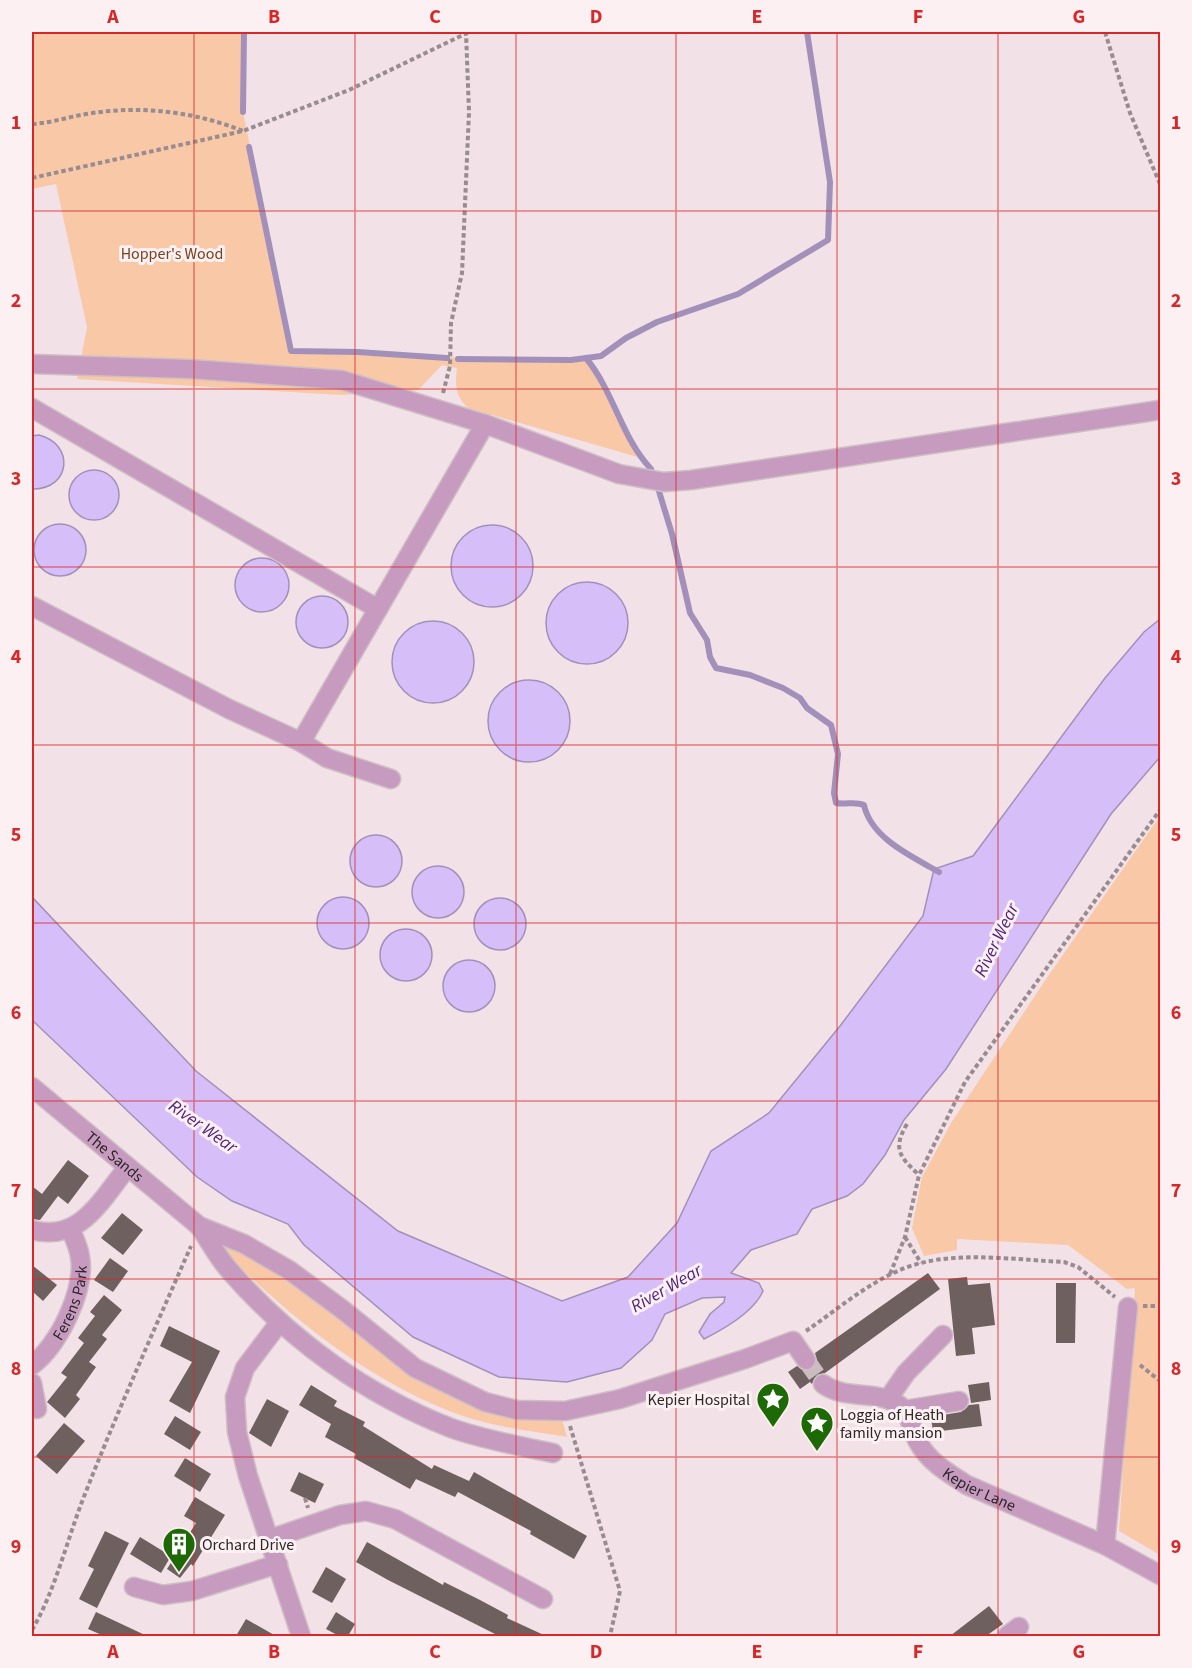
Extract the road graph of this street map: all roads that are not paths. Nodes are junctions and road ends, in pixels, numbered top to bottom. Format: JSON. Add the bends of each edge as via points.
{"nodes":[{"id":1,"x":32,"y":364,"type":"edge"},
{"id":2,"x":32,"y":408,"type":"edge"},
{"id":3,"x":1161,"y":410,"type":"edge"},
{"id":4,"x":486,"y":424,"type":"junction"},
{"id":5,"x":32,"y":606,"type":"edge"},
{"id":6,"x":378,"y":609,"type":"junction"},
{"id":7,"x":301,"y":742,"type":"junction"},
{"id":8,"x":391,"y":779,"type":"dead end"},
{"id":9,"x":32,"y":1087,"type":"edge"},
{"id":10,"x":127,"y":1168,"type":"junction"},
{"id":11,"x":199,"y":1226,"type":"junction"},
{"id":12,"x":32,"y":1230,"type":"edge"},
{"id":13,"x":71,"y":1230,"type":"junction"},
{"id":14,"x":1128,"y":1307,"type":"road end"},
{"id":15,"x":279,"y":1323,"type":"junction"},
{"id":16,"x":943,"y":1335,"type":"dead end"},
{"id":17,"x":806,"y":1360,"type":"tunnel mouth"},
{"id":18,"x":32,"y":1365,"type":"edge"},
{"id":19,"x":32,"y":1383,"type":"edge"},
{"id":20,"x":823,"y":1384,"type":"tunnel mouth"},
{"id":21,"x":888,"y":1399,"type":"junction"},
{"id":22,"x":959,"y":1401,"type":"dead end"},
{"id":23,"x":37,"y":1409,"type":"dead end"},
{"id":24,"x":905,"y":1410,"type":"junction"},
{"id":25,"x":553,"y":1452,"type":"dead end"},
{"id":26,"x":270,"y":1539,"type":"junction"},
{"id":27,"x":1105,"y":1545,"type":"junction"},
{"id":28,"x":278,"y":1564,"type":"junction"},
{"id":29,"x":1161,"y":1575,"type":"edge"},
{"id":30,"x":134,"y":1587,"type":"dead end"},
{"id":31,"x":543,"y":1599,"type":"dead end"},
{"id":32,"x":301,"y":1636,"type":"edge"}],
"edges":[{"from":1,"to":4,"type":"street","via":[[189,369],[342,380]]},
{"from":2,"to":6,"type":"street"},
{"from":3,"to":4,"type":"street","via":[[664,482],[619,474]]},
{"from":4,"to":6,"type":"street"},
{"from":5,"to":7,"type":"street"},
{"from":6,"to":7,"type":"street"},
{"from":7,"to":8,"type":"street","via":[[327,758]]},
{"from":9,"to":10,"type":"street","name":"The Sands"},
{"from":10,"to":11,"type":"street","name":"The Sands"},
{"from":10,"to":13,"type":"street","via":[[89,1215]]},
{"from":11,"to":15,"type":"street","via":[[228,1269]]},
{"from":11,"to":17,"type":"street","via":[[244,1244],[289,1270],[415,1368],[485,1402],[517,1410],[565,1411],[620,1399],[793,1341]]},
{"from":12,"to":13,"type":"street"},
{"from":13,"to":18,"type":"street","name":"Ferens Park","via":[[81,1275],[59,1334],[43,1357]]},
{"from":14,"to":27,"type":"street"},
{"from":15,"to":25,"type":"street","via":[[333,1365],[406,1409],[454,1429]]},
{"from":15,"to":26,"type":"street","via":[[245,1368],[235,1397],[237,1432]]},
{"from":16,"to":21,"type":"street","via":[[906,1373]]},
{"from":19,"to":23,"type":"street"},
{"from":20,"to":21,"type":"street","via":[[841,1394]]},
{"from":21,"to":24,"type":"street"},
{"from":22,"to":24,"type":"street"},
{"from":24,"to":27,"type":"street","name":"Kepier Lane","via":[[918,1444],[950,1475]]},
{"from":26,"to":28,"type":"street"},
{"from":26,"to":31,"type":"street","via":[[340,1515],[366,1511],[395,1519]]},
{"from":27,"to":29,"type":"street","name":"Kepier Lane"},
{"from":28,"to":30,"type":"street","via":[[163,1596]]},
{"from":28,"to":32,"type":"street"}]}
